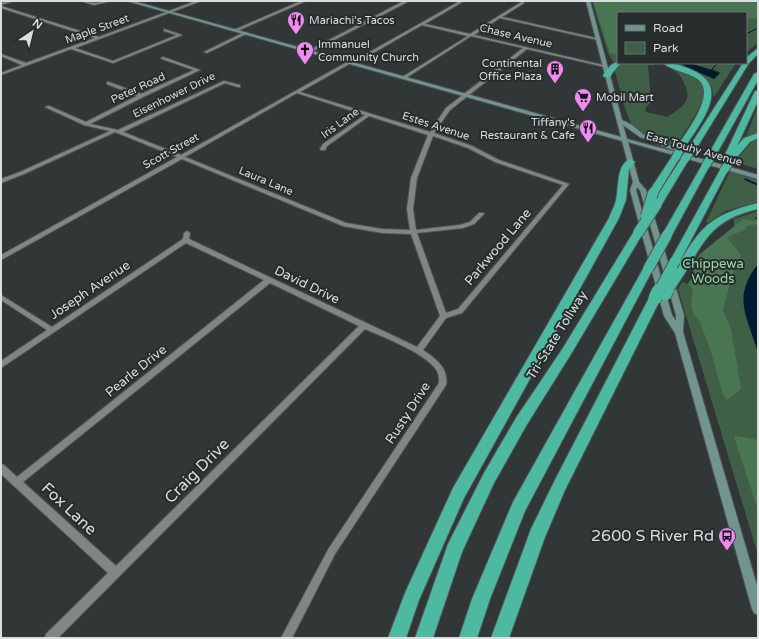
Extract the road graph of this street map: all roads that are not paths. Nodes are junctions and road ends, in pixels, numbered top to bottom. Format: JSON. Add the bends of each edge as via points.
{"nodes":[{"id":1,"x":12,"y":1,"type":"edge"},
{"id":2,"x":83,"y":1,"type":"edge"},
{"id":3,"x":109,"y":1,"type":"edge"},
{"id":4,"x":129,"y":1,"type":"edge"},
{"id":5,"x":200,"y":1,"type":"edge"},
{"id":6,"x":304,"y":1,"type":"edge"},
{"id":7,"x":407,"y":1,"type":"edge"},
{"id":8,"x":462,"y":1,"type":"edge"},
{"id":9,"x":518,"y":1,"type":"edge"},
{"id":10,"x":588,"y":1,"type":"edge"},
{"id":11,"x":1,"y":6,"type":"edge"},
{"id":12,"x":170,"y":12,"type":"junction"},
{"id":13,"x":499,"y":18,"type":"junction"},
{"id":14,"x":422,"y":24,"type":"junction"},
{"id":15,"x":165,"y":30,"type":"dead end"},
{"id":16,"x":236,"y":30,"type":"junction"},
{"id":17,"x":246,"y":33,"type":"junction"},
{"id":18,"x":471,"y":35,"type":"junction"},
{"id":19,"x":99,"y":38,"type":"junction"},
{"id":20,"x":598,"y":39,"type":"junction"},
{"id":21,"x":71,"y":48,"type":"junction"},
{"id":22,"x":526,"y":48,"type":"junction"},
{"id":23,"x":758,"y":50,"type":"edge"},
{"id":24,"x":310,"y":51,"type":"junction"},
{"id":25,"x":206,"y":52,"type":"dead end"},
{"id":26,"x":1,"y":55,"type":"edge"},
{"id":27,"x":163,"y":58,"type":"dead end"},
{"id":28,"x":747,"y":62,"type":"edge"},
{"id":29,"x":352,"y":63,"type":"junction"},
{"id":30,"x":617,"y":63,"type":"edge"},
{"id":31,"x":669,"y":64,"type":"edge"},
{"id":32,"x":745,"y":64,"type":"edge"},
{"id":33,"x":26,"y":65,"type":"junction"},
{"id":34,"x":605,"y":66,"type":"junction"},
{"id":35,"x":1,"y":74,"type":"edge"},
{"id":36,"x":758,"y":74,"type":"edge"},
{"id":37,"x":607,"y":75,"type":"junction"},
{"id":38,"x":405,"y":78,"type":"junction"},
{"id":39,"x":108,"y":84,"type":"dead end"},
{"id":40,"x":238,"y":86,"type":"dead end"},
{"id":41,"x":297,"y":92,"type":"junction"},
{"id":42,"x":758,"y":93,"type":"edge"},
{"id":43,"x":467,"y":94,"type":"junction"},
{"id":44,"x":141,"y":96,"type":"junction"},
{"id":45,"x":47,"y":107,"type":"dead end"},
{"id":46,"x":369,"y":114,"type":"junction"},
{"id":47,"x":620,"y":120,"type":"junction"},
{"id":48,"x":86,"y":124,"type":"junction"},
{"id":49,"x":116,"y":132,"type":"junction"},
{"id":50,"x":431,"y":134,"type":"junction"},
{"id":51,"x":758,"y":134,"type":"edge"},
{"id":52,"x":625,"y":139,"type":"junction"},
{"id":53,"x":323,"y":149,"type":"dead end"},
{"id":54,"x":686,"y":152,"type":"junction"},
{"id":55,"x":182,"y":157,"type":"junction"},
{"id":56,"x":729,"y":159,"type":"junction"},
{"id":57,"x":631,"y":162,"type":"junction"},
{"id":58,"x":758,"y":172,"type":"edge"},
{"id":59,"x":758,"y":177,"type":"edge"},
{"id":60,"x":1,"y":181,"type":"edge"},
{"id":61,"x":636,"y":182,"type":"junction"},
{"id":62,"x":566,"y":184,"type":"joint"},
{"id":63,"x":758,"y":206,"type":"edge"},
{"id":64,"x":481,"y":214,"type":"dead end"},
{"id":65,"x":641,"y":227,"type":"junction"},
{"id":66,"x":413,"y":232,"type":"junction"},
{"id":67,"x":186,"y":236,"type":"joint"},
{"id":68,"x":1,"y":258,"type":"edge"},
{"id":69,"x":269,"y":280,"type":"junction"},
{"id":70,"x":1,"y":297,"type":"edge"},
{"id":71,"x":656,"y":302,"type":"junction"},
{"id":72,"x":444,"y":316,"type":"junction"},
{"id":73,"x":364,"y":325,"type":"junction"},
{"id":74,"x":52,"y":330,"type":"junction"},
{"id":75,"x":679,"y":332,"type":"junction"},
{"id":76,"x":418,"y":351,"type":"junction"},
{"id":77,"x":1,"y":365,"type":"edge"},
{"id":78,"x":1,"y":468,"type":"edge"},
{"id":79,"x":18,"y":481,"type":"junction"},
{"id":80,"x":116,"y":573,"type":"junction"},
{"id":81,"x":758,"y":609,"type":"edge"},
{"id":82,"x":50,"y":638,"type":"edge"},
{"id":83,"x":286,"y":638,"type":"edge"},
{"id":84,"x":397,"y":638,"type":"edge"},
{"id":85,"x":424,"y":638,"type":"edge"},
{"id":86,"x":468,"y":638,"type":"edge"},
{"id":87,"x":500,"y":638,"type":"edge"}],
"edges":[{"from":1,"to":11,"type":"street"},
{"from":2,"to":3,"type":"street","via":[[94,4]]},
{"from":4,"to":12,"type":"main road","name":"East Touhy Avenue"},
{"from":5,"to":12,"type":"street","name":"Maple Street"},
{"from":6,"to":16,"type":"street"},
{"from":7,"to":24,"type":"street"},
{"from":8,"to":14,"type":"street","name":"Scott Street"},
{"from":9,"to":13,"type":"street","via":[[523,2]]},
{"from":10,"to":20,"type":"main road"},
{"from":11,"to":19,"type":"street"},
{"from":12,"to":16,"type":"main road","name":"East Touhy Avenue"},
{"from":12,"to":19,"type":"street","name":"Maple Street"},
{"from":13,"to":18,"type":"street"},
{"from":13,"to":20,"type":"street"},
{"from":14,"to":18,"type":"street","name":"Chase Avenue"},
{"from":14,"to":29,"type":"street","name":"Scott Street"},
{"from":15,"to":21,"type":"street","via":[[180,35],[113,62]]},
{"from":16,"to":17,"type":"main road","name":"East Touhy Avenue"},
{"from":17,"to":24,"type":"main road","name":"East Touhy Avenue"},
{"from":17,"to":25,"type":"street"},
{"from":18,"to":22,"type":"street","name":"Chase Avenue"},
{"from":18,"to":38,"type":"street"},
{"from":19,"to":21,"type":"street","name":"Maple Street"},
{"from":20,"to":34,"type":"main road"},
{"from":21,"to":33,"type":"street","name":"Maple Street"},
{"from":22,"to":34,"type":"street","name":"Chase Avenue"},
{"from":22,"to":43,"type":"street"},
{"from":23,"to":28,"type":"highway","name":"Tri-State Tollway"},
{"from":24,"to":29,"type":"main road","name":"East Touhy Avenue"},
{"from":26,"to":33,"type":"street"},
{"from":27,"to":44,"type":"street","name":"Peter Road","via":[[198,70]]},
{"from":29,"to":38,"type":"main road","name":"East Touhy Avenue"},
{"from":29,"to":41,"type":"street","name":"Scott Street"},
{"from":30,"to":37,"type":"highway"},
{"from":31,"to":54,"type":"highway","via":[[697,75],[709,88],[708,100]]},
{"from":32,"to":54,"type":"highway","name":"Tri-State Tollway"},
{"from":33,"to":35,"type":"street","name":"Maple Street"},
{"from":34,"to":37,"type":"main road"},
{"from":36,"to":86,"type":"highway","bridge":true,"via":[[648,269],[519,507],[481,599]]},
{"from":37,"to":47,"type":"main road"},
{"from":38,"to":43,"type":"main road","name":"East Touhy Avenue"},
{"from":39,"to":44,"type":"street"},
{"from":40,"to":49,"type":"street","name":"Eisenhower Drive","via":[[225,82]]},
{"from":41,"to":46,"type":"street","name":"Estes Avenue"},
{"from":41,"to":55,"type":"street","name":"Scott Street"},
{"from":42,"to":56,"type":"highway"},
{"from":43,"to":50,"type":"street","via":[[448,109]]},
{"from":43,"to":52,"type":"main road","name":"East Touhy Avenue"},
{"from":44,"to":48,"type":"street","name":"Peter Road"},
{"from":45,"to":48,"type":"street","name":"Laura Lane"},
{"from":46,"to":50,"type":"street","name":"Estes Avenue"},
{"from":46,"to":53,"type":"street","name":"Iris Lane"},
{"from":47,"to":52,"type":"main road"},
{"from":47,"to":54,"type":"main road","via":[[642,136]]},
{"from":48,"to":49,"type":"street","name":"Laura Lane"},
{"from":49,"to":55,"type":"street","name":"Laura Lane"},
{"from":49,"to":60,"type":"street","name":"Eisenhower Drive"},
{"from":50,"to":62,"type":"street","name":"Estes Avenue","via":[[470,147],[497,161]]},
{"from":50,"to":66,"type":"street","via":[[419,162],[412,192],[410,209]]},
{"from":51,"to":56,"type":"highway","via":[[743,144]]},
{"from":52,"to":54,"type":"main road","name":"East Touhy Avenue"},
{"from":52,"to":57,"type":"main road"},
{"from":52,"to":59,"type":"main road","name":"East Touhy Avenue","via":[[642,146]]},
{"from":54,"to":58,"type":"main road","name":"East Touhy Avenue"},
{"from":54,"to":65,"type":"highway","name":"Tri-State Tollway","bridge":true},
{"from":54,"to":65,"type":"highway","bridge":true,"via":[[676,157],[654,193]]},
{"from":55,"to":66,"type":"street","name":"Laura Lane","via":[[345,225],[382,231]]},
{"from":55,"to":68,"type":"street","name":"Scott Street"},
{"from":56,"to":71,"type":"highway","bridge":true,"via":[[675,260]]},
{"from":57,"to":61,"type":"main road"},
{"from":57,"to":84,"type":"highway","via":[[625,169],[621,200],[614,218],[458,493],[411,599]]},
{"from":61,"to":75,"type":"main road","via":[[643,190],[680,315]]},
{"from":61,"to":75,"type":"main road","via":[[633,190],[659,286],[668,316]]},
{"from":62,"to":72,"type":"street","name":"Parkwood Lane","via":[[460,311]]},
{"from":63,"to":71,"type":"highway","bridge":true,"via":[[715,222],[702,235],[679,273]]},
{"from":64,"to":66,"type":"street","name":"Laura Lane","via":[[472,223],[461,227]]},
{"from":65,"to":85,"type":"highway","name":"Tri-State Tollway","via":[[489,478],[454,550]]},
{"from":66,"to":72,"type":"street"},
{"from":67,"to":69,"type":"street","name":"David Drive"},
{"from":67,"to":74,"type":"street","name":"Joseph Avenue"},
{"from":69,"to":73,"type":"street","name":"David Drive"},
{"from":69,"to":79,"type":"street","name":"Pearle Drive"},
{"from":70,"to":74,"type":"street"},
{"from":71,"to":87,"type":"highway","via":[[560,485],[537,535]]},
{"from":72,"to":76,"type":"street"},
{"from":73,"to":76,"type":"street","name":"David Drive"},
{"from":73,"to":80,"type":"street","name":"Craig Drive"},
{"from":74,"to":77,"type":"street","name":"Joseph Avenue"},
{"from":75,"to":81,"type":"main road"},
{"from":76,"to":83,"type":"street","name":"Rusty Drive","via":[[432,360],[441,371],[443,382],[332,551]]},
{"from":78,"to":79,"type":"street","name":"Fox Lane"},
{"from":79,"to":80,"type":"street","name":"Fox Lane"},
{"from":80,"to":82,"type":"street","name":"Craig Drive"}]}
